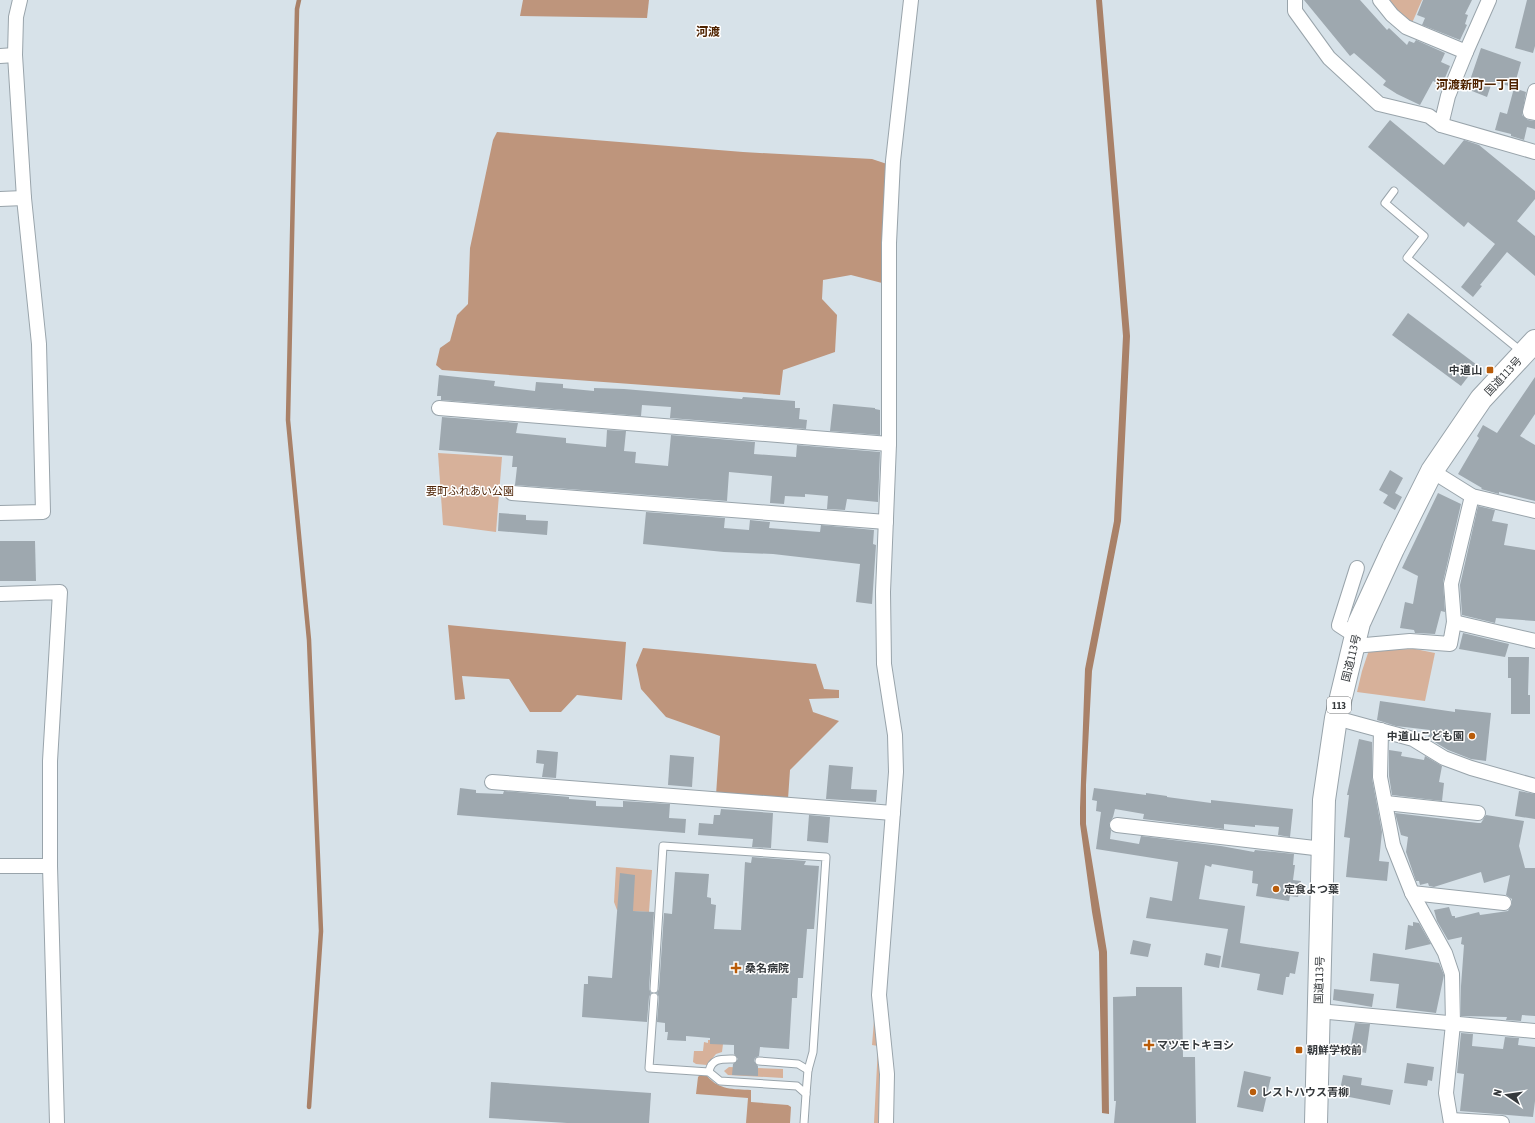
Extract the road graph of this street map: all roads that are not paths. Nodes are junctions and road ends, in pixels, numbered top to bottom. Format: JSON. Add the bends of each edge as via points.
{"nodes":[{"id":1,"x":20,"y":0,"type":"edge"},
{"id":2,"x":910,"y":0,"type":"edge"},
{"id":3,"x":1295,"y":0,"type":"edge"},
{"id":4,"x":1380,"y":0,"type":"edge"},
{"id":5,"x":1489,"y":0,"type":"edge"},
{"id":6,"x":1466,"y":52,"type":"junction"},
{"id":7,"x":15,"y":55,"type":"junction"},
{"id":8,"x":0,"y":56,"type":"edge"},
{"id":9,"x":1535,"y":91,"type":"edge"},
{"id":10,"x":1535,"y":113,"type":"edge"},
{"id":11,"x":1441,"y":125,"type":"junction"},
{"id":12,"x":1535,"y":152,"type":"edge"},
{"id":13,"x":1394,"y":191,"type":"dead end"},
{"id":14,"x":24,"y":198,"type":"junction"},
{"id":15,"x":0,"y":199,"type":"edge"},
{"id":16,"x":1529,"y":347,"type":"edge"},
{"id":17,"x":439,"y":408,"type":"dead end"},
{"id":18,"x":889,"y":444,"type":"junction"},
{"id":19,"x":1432,"y":471,"type":"junction"},
{"id":20,"x":512,"y":493,"type":"dead end"},
{"id":21,"x":1472,"y":496,"type":"junction"},
{"id":22,"x":1535,"y":511,"type":"edge"},
{"id":23,"x":0,"y":513,"type":"edge"},
{"id":24,"x":886,"y":522,"type":"junction"},
{"id":25,"x":1357,"y":568,"type":"dead end"},
{"id":26,"x":0,"y":594,"type":"edge"},
{"id":27,"x":1454,"y":622,"type":"junction"},
{"id":28,"x":1355,"y":641,"type":"junction"},
{"id":29,"x":1535,"y":642,"type":"edge"},
{"id":30,"x":1336,"y":718,"type":"junction"},
{"id":31,"x":1381,"y":730,"type":"junction"},
{"id":32,"x":492,"y":782,"type":"dead end"},
{"id":33,"x":1535,"y":786,"type":"edge"},
{"id":34,"x":1386,"y":803,"type":"junction"},
{"id":35,"x":893,"y":813,"type":"junction"},
{"id":36,"x":1478,"y":813,"type":"dead end"},
{"id":37,"x":1117,"y":824,"type":"dead end"},
{"id":38,"x":1323,"y":849,"type":"junction"},
{"id":39,"x":0,"y":866,"type":"edge"},
{"id":40,"x":50,"y":866,"type":"junction"},
{"id":41,"x":1412,"y":893,"type":"junction"},
{"id":42,"x":1504,"y":903,"type":"dead end"},
{"id":43,"x":1318,"y":1011,"type":"junction"},
{"id":44,"x":1453,"y":1024,"type":"junction"},
{"id":45,"x":1535,"y":1031,"type":"edge"},
{"id":46,"x":733,"y":1059,"type":"dead end"},
{"id":47,"x":759,"y":1061,"type":"dead end"},
{"id":48,"x":808,"y":1070,"type":"junction"},
{"id":49,"x":709,"y":1072,"type":"junction"},
{"id":50,"x":806,"y":1094,"type":"junction"},
{"id":51,"x":1451,"y":1121,"type":"edge"},
{"id":52,"x":57,"y":1123,"type":"edge"},
{"id":53,"x":804,"y":1123,"type":"edge"},
{"id":54,"x":886,"y":1123,"type":"edge"},
{"id":55,"x":1316,"y":1123,"type":"edge"},
{"id":56,"x":1502,"y":1123,"type":"edge"}],
"edges":[{"from":1,"to":7,"type":"street","via":[[16,18]]},
{"from":2,"to":18,"type":"street","via":[[892,168],[889,243]]},
{"from":3,"to":11,"type":"street","via":[[1295,12],[1329,58],[1379,104],[1429,116]]},
{"from":4,"to":6,"type":"street","via":[[1406,27]]},
{"from":5,"to":6,"type":"street"},
{"from":6,"to":11,"type":"street","via":[[1448,96]]},
{"from":7,"to":8,"type":"street"},
{"from":7,"to":14,"type":"street"},
{"from":9,"to":10,"type":"street","via":[[1530,112]]},
{"from":11,"to":12,"type":"street"},
{"from":13,"to":16,"type":"lane","via":[[1385,203],[1424,236],[1407,258]]},
{"from":14,"to":15,"type":"street"},
{"from":14,"to":23,"type":"street","via":[[39,344],[44,512]]},
{"from":16,"to":19,"type":"highway","name":"国道113号","number":"113","via":[[1481,399]]},
{"from":17,"to":18,"type":"street"},
{"from":18,"to":24,"type":"street"},
{"from":19,"to":21,"type":"street"},
{"from":19,"to":28,"type":"highway","name":"国道113号","number":"113","via":[[1359,623]]},
{"from":20,"to":24,"type":"street"},
{"from":21,"to":22,"type":"street"},
{"from":21,"to":27,"type":"street","via":[[1451,584]]},
{"from":24,"to":35,"type":"street","via":[[883,592],[884,664],[895,735]]},
{"from":25,"to":28,"type":"street","via":[[1339,625]]},
{"from":26,"to":40,"type":"street","via":[[60,592],[50,761]]},
{"from":27,"to":28,"type":"street","via":[[1450,644]]},
{"from":27,"to":29,"type":"street"},
{"from":28,"to":30,"type":"highway","name":"国道113号","number":"113"},
{"from":30,"to":31,"type":"street"},
{"from":30,"to":38,"type":"highway","name":"国道113号","number":"113","via":[[1324,800]]},
{"from":31,"to":33,"type":"street","via":[[1413,739],[1444,758],[1471,768]]},
{"from":31,"to":34,"type":"street","via":[[1380,777]]},
{"from":32,"to":35,"type":"street"},
{"from":34,"to":36,"type":"street"},
{"from":34,"to":41,"type":"street","via":[[1393,846]]},
{"from":35,"to":54,"type":"street","via":[[879,995],[887,1074]]},
{"from":37,"to":38,"type":"street"},
{"from":38,"to":43,"type":"highway","name":"国道113号","number":"113"},
{"from":39,"to":40,"type":"street"},
{"from":40,"to":52,"type":"street"},
{"from":41,"to":42,"type":"street"},
{"from":41,"to":44,"type":"street","via":[[1450,967]]},
{"from":43,"to":44,"type":"street"},
{"from":43,"to":55,"type":"highway","name":"国道113号","number":"113"},
{"from":44,"to":45,"type":"street"},
{"from":44,"to":51,"type":"street","via":[[1446,1093]]},
{"from":46,"to":49,"type":"lane","via":[[718,1059],[712,1064]]},
{"from":47,"to":48,"type":"lane","via":[[798,1064]]},
{"from":48,"to":49,"type":"lane","via":[[813,1052],[826,857],[663,846],[649,1068]]},
{"from":48,"to":50,"type":"lane"},
{"from":49,"to":50,"type":"lane","via":[[720,1081],[797,1086]]},
{"from":50,"to":53,"type":"lane"},
{"from":51,"to":56,"type":"street"}]}
